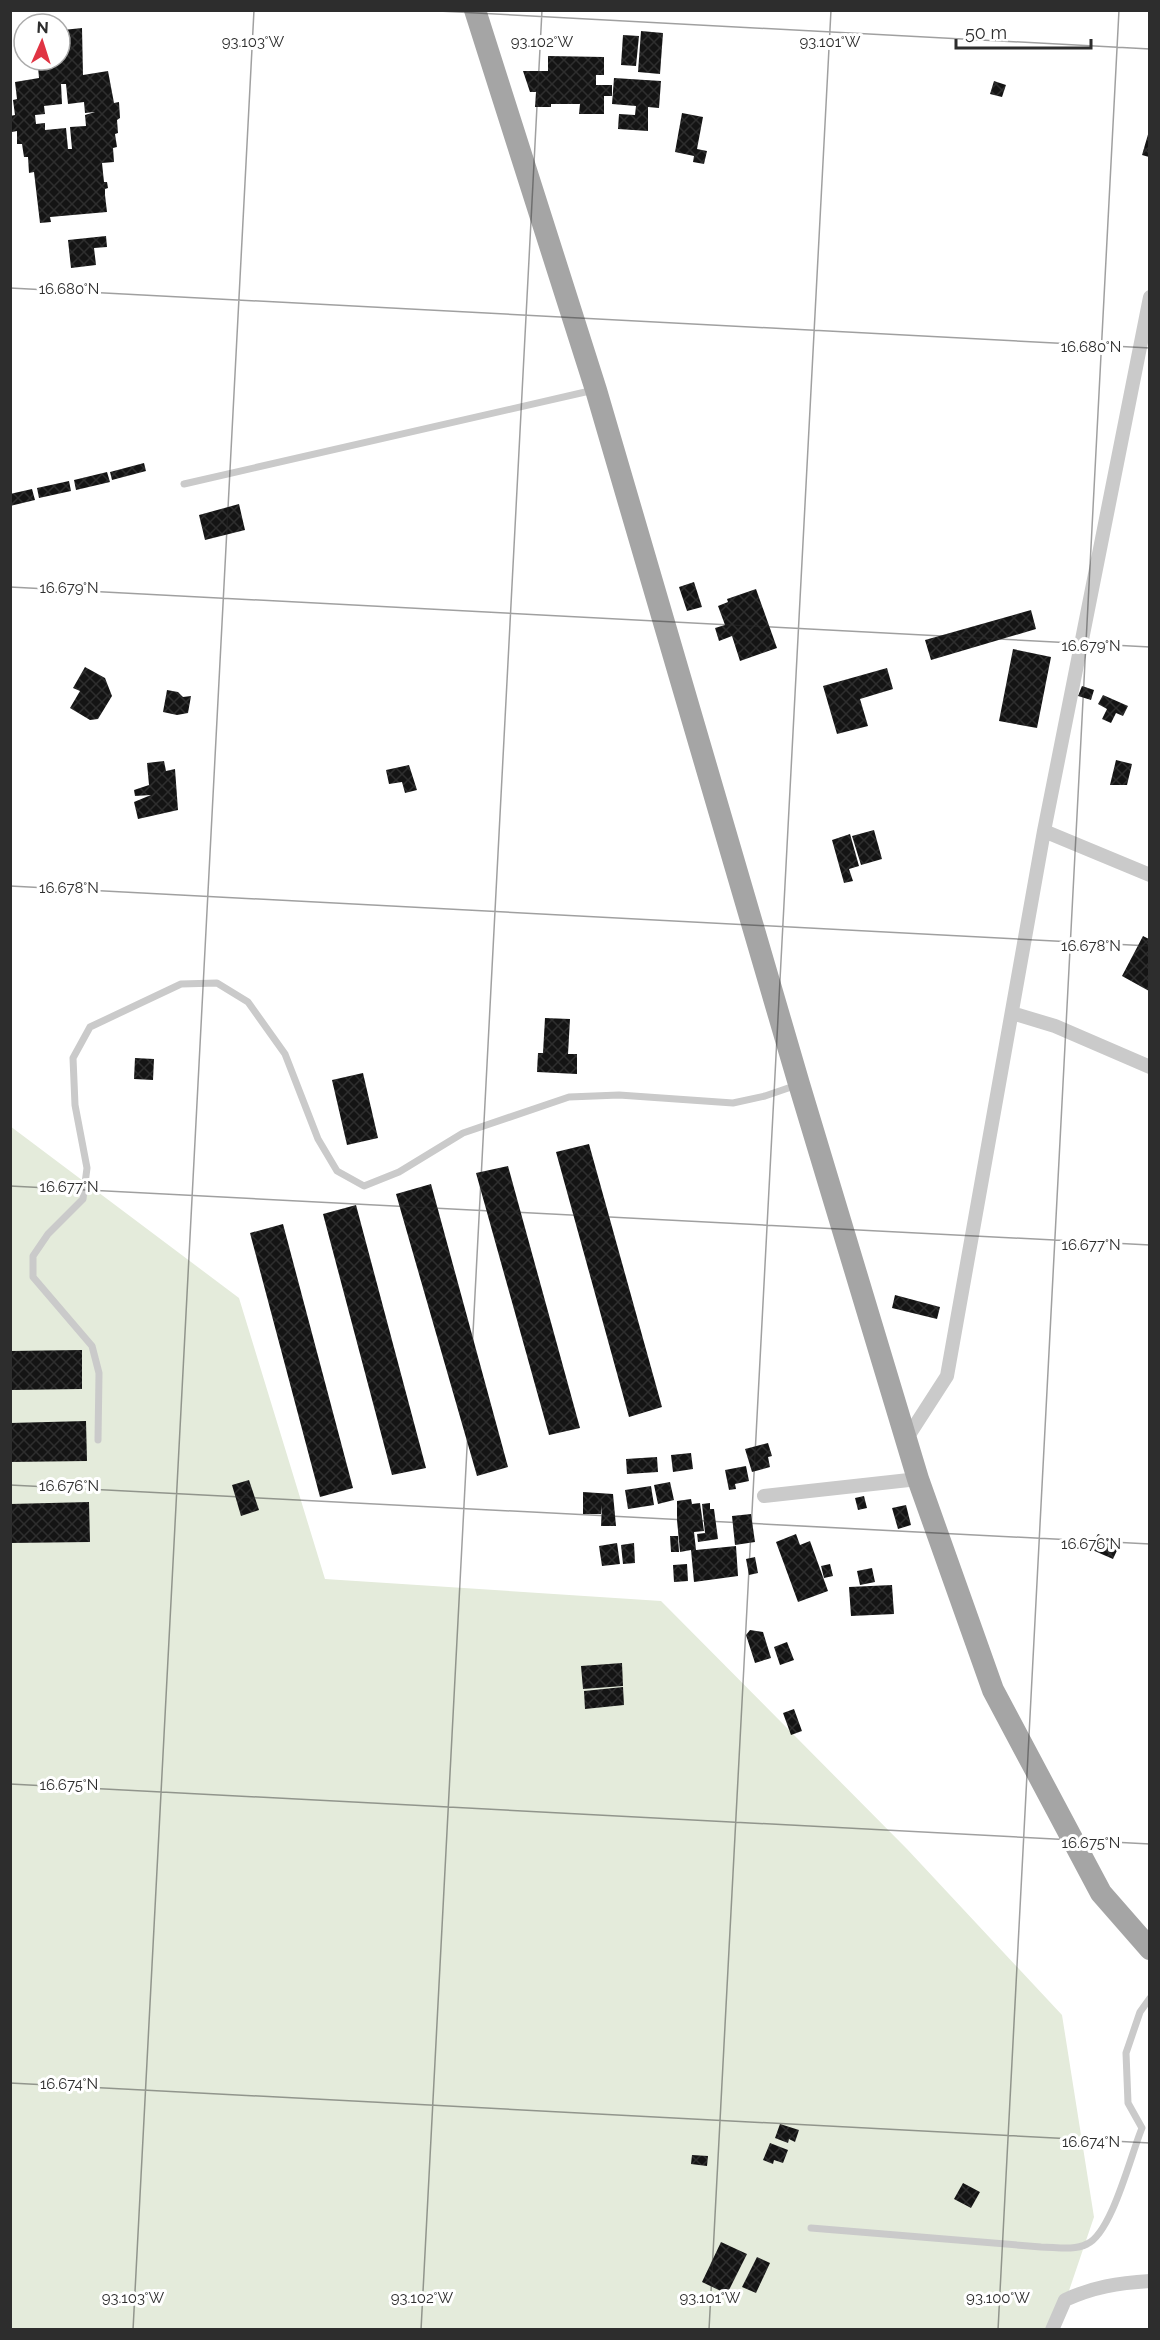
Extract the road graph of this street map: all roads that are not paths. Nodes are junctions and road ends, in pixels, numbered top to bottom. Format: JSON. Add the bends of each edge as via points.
{"nodes":[{"id":1,"x":474,"y":10,"type":"edge"},
{"id":2,"x":1149,"y":297,"type":"edge"},
{"id":3,"x":596,"y":390,"type":"junction"},
{"id":4,"x":184,"y":484,"type":"dead end"},
{"id":5,"x":1044,"y":831,"type":"junction"},
{"id":6,"x":1149,"y":875,"type":"edge"},
{"id":7,"x":1012,"y":1013,"type":"junction"},
{"id":8,"x":1149,"y":1067,"type":"edge"},
{"id":9,"x":799,"y":1084,"type":"junction"},
{"id":10,"x":907,"y":1438,"type":"junction"},
{"id":11,"x":98,"y":1440,"type":"dead end"},
{"id":12,"x":918,"y":1479,"type":"junction"},
{"id":13,"x":764,"y":1496,"type":"dead end"},
{"id":14,"x":1149,"y":1949,"type":"edge"},
{"id":15,"x":1149,"y":1998,"type":"edge"},
{"id":16,"x":811,"y":2228,"type":"dead end"},
{"id":17,"x":1149,"y":2281,"type":"edge"},
{"id":18,"x":1052,"y":2330,"type":"edge"}],
"edges":[{"from":1,"to":3,"type":"main road"},
{"from":2,"to":5,"type":"street"},
{"from":3,"to":4,"type":"lane"},
{"from":3,"to":9,"type":"main road"},
{"from":5,"to":6,"type":"street"},
{"from":5,"to":7,"type":"street"},
{"from":7,"to":8,"type":"street","via":[[1055,1026]]},
{"from":7,"to":10,"type":"street","via":[[947,1376]]},
{"from":9,"to":10,"type":"main road"},
{"from":9,"to":11,"type":"lane","via":[[733,1103],[619,1095],[568,1097],[463,1133],[399,1172],[364,1186],[337,1171],[318,1139],[285,1054],[248,1002],[217,983],[181,984],[90,1027],[73,1058],[75,1105],[87,1168],[83,1199],[48,1234],[33,1256],[33,1277],[92,1346],[99,1373]]},
{"from":10,"to":12,"type":"main road"},
{"from":12,"to":13,"type":"street"},
{"from":12,"to":14,"type":"main road","via":[[993,1690],[1101,1893]]},
{"from":15,"to":16,"type":"lane","via":[[1126,2053],[1128,2103],[1142,2128],[1119,2198],[1090,2243],[1077,2248],[1041,2247]]},
{"from":17,"to":18,"type":"street","via":[[1114,2283],[1065,2300]]}]}
